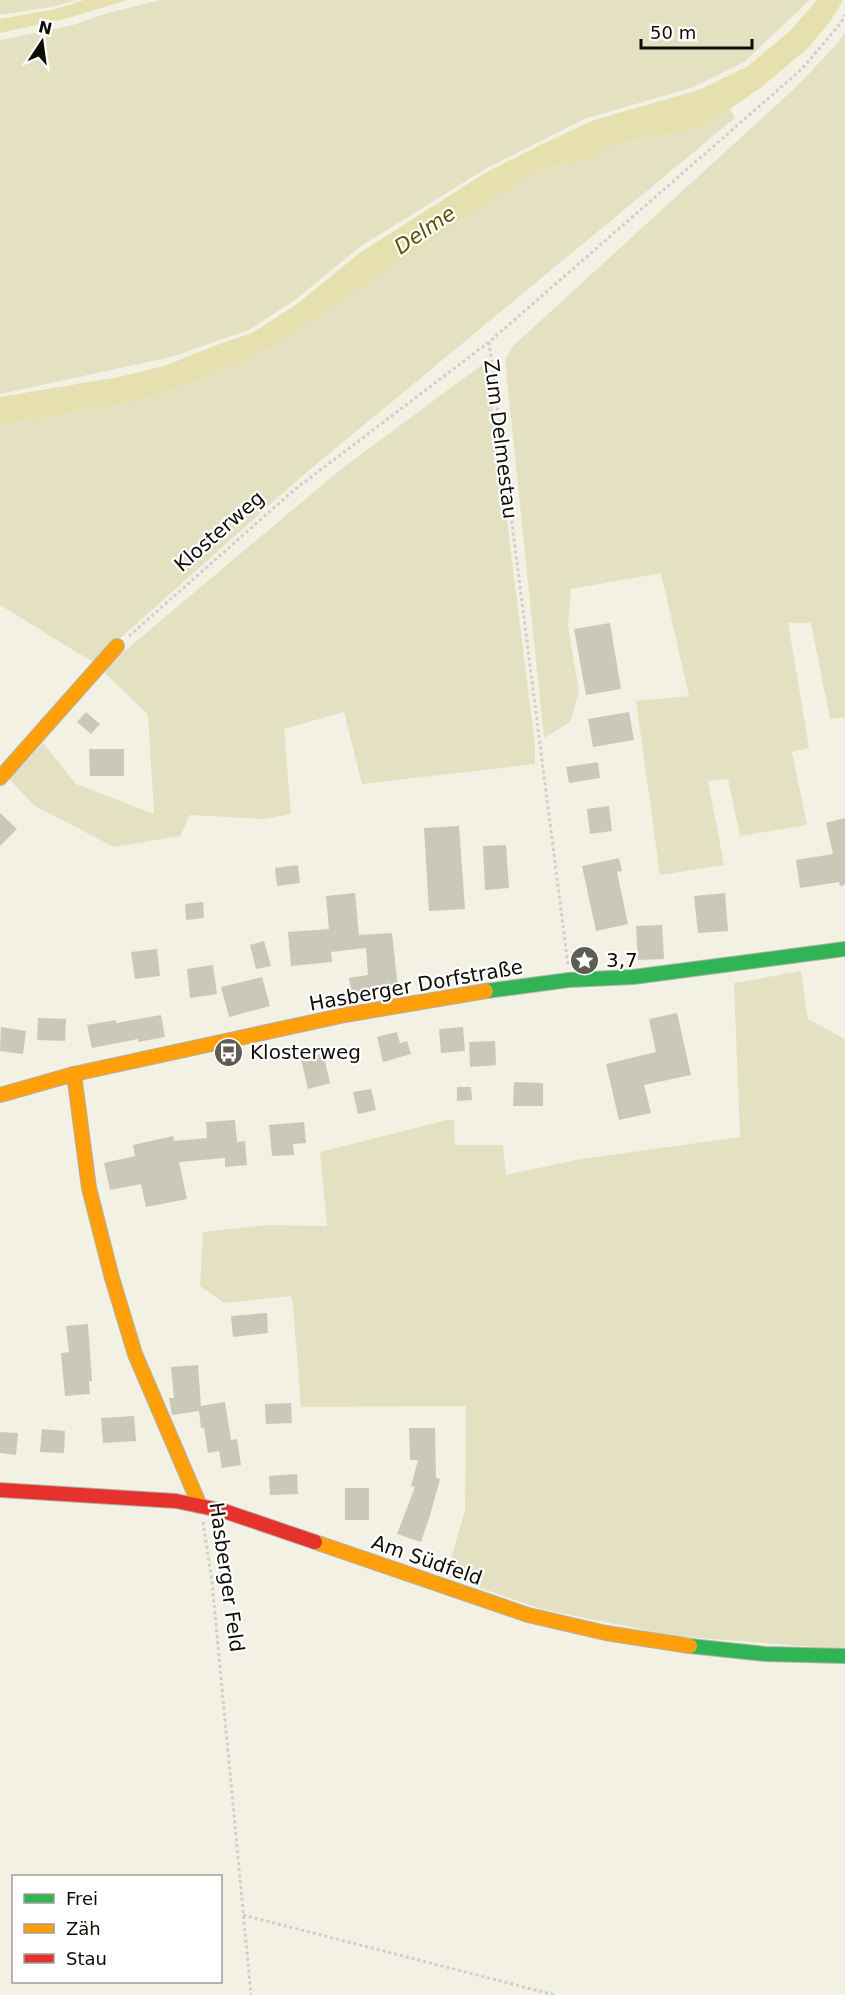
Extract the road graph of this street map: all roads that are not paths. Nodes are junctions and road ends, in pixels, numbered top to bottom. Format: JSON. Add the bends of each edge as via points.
{"nodes":[{"id":1,"x":117,"y":646,"type":"road end"},
{"id":2,"x":0,"y":778,"type":"edge"},
{"id":3,"x":845,"y":949,"type":"edge"},
{"id":4,"x":74,"y":1074,"type":"junction"},
{"id":5,"x":0,"y":1095,"type":"edge"},
{"id":6,"x":0,"y":1490,"type":"edge"},
{"id":7,"x":200,"y":1506,"type":"junction"},
{"id":8,"x":845,"y":1656,"type":"edge"}],
"edges":[{"from":1,"to":2,"type":"street"},
{"from":3,"to":4,"type":"street","name":"Hasberger Dorfstraße","via":[[633,977],[569,980],[468,993],[345,1015]]},
{"from":4,"to":5,"type":"street","name":"Hasberger Dorfstraße"},
{"from":4,"to":7,"type":"street","name":"Hasberger Feld","via":[[89,1188],[135,1354]]},
{"from":6,"to":7,"type":"street","name":"Am Südfeld","via":[[150,1498]]},
{"from":7,"to":8,"type":"street","name":"Am Südfeld","via":[[569,1626],[719,1650]]}]}
